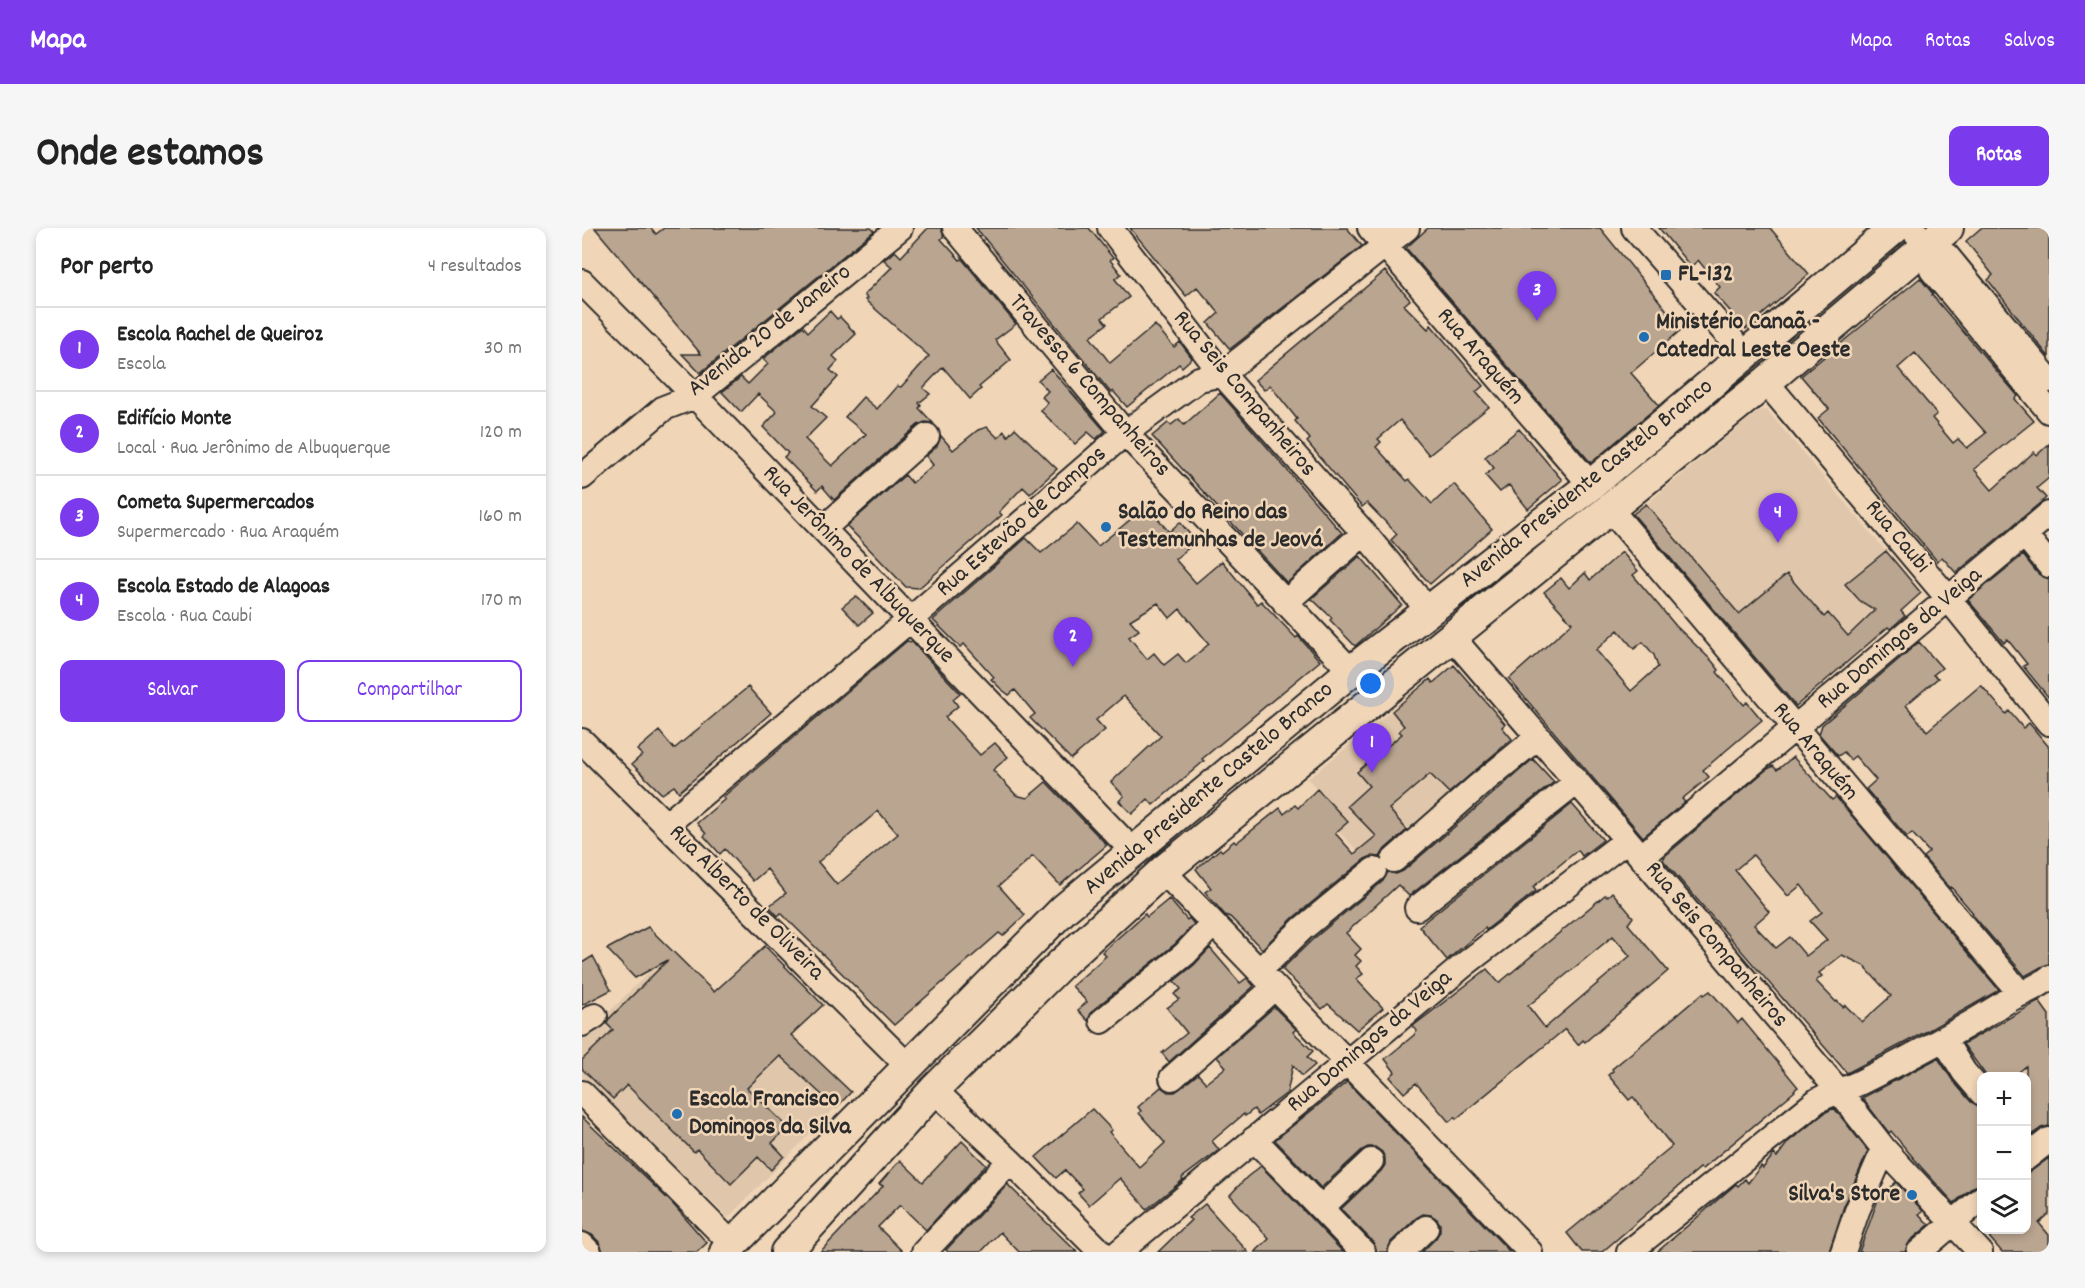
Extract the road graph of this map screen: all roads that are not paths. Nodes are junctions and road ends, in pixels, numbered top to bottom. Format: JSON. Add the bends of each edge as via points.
{"nodes":[{"id":1,"x":900,"y":228,"type":"edge"},
{"id":2,"x":955,"y":228,"type":"edge"},
{"id":3,"x":1110,"y":228,"type":"edge"},
{"id":4,"x":1370,"y":228,"type":"edge"},
{"id":5,"x":1407,"y":228,"type":"edge"},
{"id":6,"x":1634,"y":228,"type":"edge"},
{"id":7,"x":1895,"y":228,"type":"edge"},
{"id":8,"x":1929,"y":234,"type":"edge"},
{"id":9,"x":1385,"y":247,"type":"junction"},
{"id":10,"x":582,"y":282,"type":"edge"},
{"id":11,"x":1746,"y":356,"type":"junction"},
{"id":12,"x":1222,"y":375,"type":"junction"},
{"id":13,"x":2049,"y":380,"type":"edge"},
{"id":14,"x":1766,"y":382,"type":"junction"},
{"id":15,"x":695,"y":396,"type":"junction"},
{"id":16,"x":2049,"y":411,"type":"edge"},
{"id":17,"x":1125,"y":433,"type":"junction"},
{"id":18,"x":927,"y":436,"type":"dead end"},
{"id":19,"x":582,"y":477,"type":"edge"},
{"id":20,"x":1591,"y":485,"type":"junction"},
{"id":21,"x":1610,"y":509,"type":"junction"},
{"id":22,"x":2049,"y":514,"type":"edge"},
{"id":23,"x":823,"y":529,"type":"junction"},
{"id":24,"x":1364,"y":533,"type":"junction"},
{"id":25,"x":2025,"y":535,"type":"junction"},
{"id":26,"x":2049,"y":565,"type":"edge"},
{"id":27,"x":1948,"y":598,"type":"junction"},
{"id":28,"x":1285,"y":603,"type":"junction"},
{"id":29,"x":1430,"y":611,"type":"junction"},
{"id":30,"x":910,"y":619,"type":"junction"},
{"id":31,"x":1452,"y":638,"type":"junction"},
{"id":32,"x":1351,"y":671,"type":"junction"},
{"id":33,"x":2049,"y":723,"type":"edge"},
{"id":34,"x":1794,"y":727,"type":"junction"},
{"id":35,"x":1538,"y":737,"type":"junction"},
{"id":36,"x":582,"y":741,"type":"edge"},
{"id":37,"x":1577,"y":782,"type":"junction"},
{"id":38,"x":666,"y":824,"type":"junction"},
{"id":39,"x":1634,"y":848,"type":"junction"},
{"id":40,"x":1132,"y":851,"type":"junction"},
{"id":41,"x":1163,"y":871,"type":"junction"},
{"id":42,"x":1417,"y":908,"type":"dead end"},
{"id":43,"x":1213,"y":924,"type":"junction"},
{"id":44,"x":1267,"y":979,"type":"junction"},
{"id":45,"x":2047,"y":981,"type":"edge"},
{"id":46,"x":2020,"y":993,"type":"junction"},
{"id":47,"x":1102,"y":1021,"type":"dead end"},
{"id":48,"x":1944,"y":1040,"type":"junction"},
{"id":49,"x":1346,"y":1062,"type":"junction"},
{"id":50,"x":908,"y":1066,"type":"junction"},
{"id":51,"x":1172,"y":1078,"type":"dead end"},
{"id":52,"x":1977,"y":1087,"type":"edge"},
{"id":53,"x":934,"y":1090,"type":"junction"},
{"id":54,"x":1838,"y":1090,"type":"junction"},
{"id":55,"x":582,"y":1093,"type":"edge"},
{"id":56,"x":1254,"y":1139,"type":"junction"},
{"id":57,"x":1884,"y":1149,"type":"junction"},
{"id":58,"x":1010,"y":1161,"type":"junction"},
{"id":59,"x":1371,"y":1161,"type":"dead end"},
{"id":60,"x":1977,"y":1201,"type":"edge"},
{"id":61,"x":1321,"y":1208,"type":"junction"},
{"id":62,"x":1953,"y":1222,"type":"junction"},
{"id":63,"x":1426,"y":1228,"type":"dead end"},
{"id":64,"x":582,"y":1245,"type":"edge"},
{"id":65,"x":728,"y":1248,"type":"edge"},
{"id":66,"x":1521,"y":1249,"type":"edge"},
{"id":67,"x":589,"y":1252,"type":"edge"},
{"id":68,"x":786,"y":1252,"type":"edge"},
{"id":69,"x":924,"y":1252,"type":"edge"},
{"id":70,"x":1101,"y":1252,"type":"edge"},
{"id":71,"x":1119,"y":1252,"type":"edge"},
{"id":72,"x":1363,"y":1252,"type":"edge"},
{"id":73,"x":1401,"y":1252,"type":"edge"},
{"id":74,"x":1629,"y":1252,"type":"edge"},
{"id":75,"x":1843,"y":1252,"type":"edge"},
{"id":76,"x":1919,"y":1252,"type":"edge"},
{"id":77,"x":1980,"y":1252,"type":"edge"}],
"edges":[{"from":1,"to":15,"type":"street","name":"Avenida 20 de Janeiro"},
{"from":2,"to":17,"type":"street","name":"Travessa 6 Companheiros"},
{"from":3,"to":12,"type":"street","name":"Rua Seis Companheiros"},
{"from":4,"to":9,"type":"street","name":"Rua Araquém"},
{"from":5,"to":9,"type":"street"},
{"from":6,"to":11,"type":"street"},
{"from":7,"to":11,"type":"main road","name":"Avenida Presidente Castelo Branco"},
{"from":8,"to":13,"type":"street"},
{"from":8,"to":14,"type":"main road","name":"Avenida Presidente Castelo Branco"},
{"from":8,"to":16,"type":"street","via":[[1932,270]]},
{"from":9,"to":12,"type":"street"},
{"from":9,"to":20,"type":"street","name":"Rua Araquém"},
{"from":10,"to":15,"type":"street","name":"Rua Jerônimo de Albuquerque"},
{"from":11,"to":20,"type":"main road","name":"Avenida Presidente Castelo Branco"},
{"from":12,"to":17,"type":"street","name":"Rua Estevão de Campos","via":[[1199,380]]},
{"from":12,"to":24,"type":"street","name":"Rua Seis Companheiros"},
{"from":14,"to":21,"type":"main road","name":"Avenida Presidente Castelo Branco"},
{"from":14,"to":27,"type":"street","name":"Rua Caubi"},
{"from":15,"to":19,"type":"street","name":"Avenida 20 de Janeiro","via":[[664,408]]},
{"from":15,"to":23,"type":"street","name":"Rua Jerônimo de Albuquerque"},
{"from":17,"to":28,"type":"street","name":"Travessa 6 Companheiros"},
{"from":17,"to":30,"type":"street","name":"Rua Estevão de Campos"},
{"from":18,"to":23,"type":"street"},
{"from":20,"to":29,"type":"main road","name":"Avenida Presidente Castelo Branco"},
{"from":21,"to":31,"type":"main road","name":"Avenida Presidente Castelo Branco"},
{"from":21,"to":34,"type":"street","name":"Rua Araquém"},
{"from":22,"to":25,"type":"street","name":"Rua Domingos da Veiga"},
{"from":23,"to":30,"type":"street","name":"Rua Jerônimo de Albuquerque"},
{"from":24,"to":28,"type":"street"},
{"from":24,"to":29,"type":"street","name":"Rua Seis Companheiros"},
{"from":25,"to":26,"type":"street"},
{"from":25,"to":27,"type":"street","name":"Rua Domingos da Veiga"},
{"from":27,"to":33,"type":"street","name":"Rua Caubi"},
{"from":27,"to":34,"type":"street","name":"Rua Domingos da Veiga"},
{"from":28,"to":32,"type":"street","name":"Travessa 6 Companheiros"},
{"from":29,"to":32,"type":"main road","name":"Avenida Presidente Castelo Branco"},
{"from":30,"to":38,"type":"street","name":"Rua Estevão de Campos"},
{"from":30,"to":40,"type":"street","name":"Rua Jerônimo de Albuquerque"},
{"from":31,"to":35,"type":"street","name":"Rua Seis Companheiros"},
{"from":31,"to":41,"type":"main road","name":"Avenida Presidente Castelo Branco"},
{"from":32,"to":40,"type":"main road","name":"Avenida Presidente Castelo Branco"},
{"from":34,"to":39,"type":"street","name":"Rua Domingos da Veiga"},
{"from":34,"to":46,"type":"street","name":"Rua Araquém"},
{"from":35,"to":37,"type":"street","name":"Rua Seis Companheiros"},
{"from":35,"to":44,"type":"street","via":[[1302,929]]},
{"from":36,"to":38,"type":"street","name":"Rua Alberto de Oliveira"},
{"from":37,"to":39,"type":"street","name":"Rua Seis Companheiros"},
{"from":37,"to":42,"type":"street"},
{"from":38,"to":50,"type":"street","name":"Rua Alberto de Oliveira"},
{"from":39,"to":49,"type":"street","name":"Rua Domingos da Veiga","via":[[1465,964]]},
{"from":39,"to":54,"type":"street","name":"Rua Seis Companheiros"},
{"from":40,"to":50,"type":"main road","name":"Avenida Presidente Castelo Branco","via":[[1064,909]]},
{"from":41,"to":43,"type":"street"},
{"from":41,"to":53,"type":"main road","name":"Avenida Presidente Castelo Branco","via":[[1062,963]]},
{"from":43,"to":44,"type":"street"},
{"from":43,"to":47,"type":"street","via":[[1185,954]]},
{"from":44,"to":49,"type":"street"},
{"from":44,"to":51,"type":"street"},
{"from":45,"to":46,"type":"street"},
{"from":46,"to":48,"type":"street"},
{"from":48,"to":52,"type":"street"},
{"from":48,"to":54,"type":"street"},
{"from":49,"to":56,"type":"street","name":"Rua Domingos da Veiga"},
{"from":49,"to":66,"type":"street"},
{"from":50,"to":65,"type":"main road","name":"Avenida Presidente Castelo Branco"},
{"from":53,"to":58,"type":"street"},
{"from":53,"to":68,"type":"main road","name":"Avenida Presidente Castelo Branco"},
{"from":54,"to":57,"type":"street","name":"Rua Seis Companheiros"},
{"from":54,"to":74,"type":"street","via":[[1818,1100]]},
{"from":55,"to":65,"type":"street"},
{"from":56,"to":61,"type":"street"},
{"from":56,"to":71,"type":"street","name":"Rua Domingos da Veiga"},
{"from":57,"to":62,"type":"street","name":"Rua Seis Companheiros"},
{"from":57,"to":75,"type":"street"},
{"from":58,"to":69,"type":"street"},
{"from":58,"to":70,"type":"street"},
{"from":59,"to":61,"type":"street"},
{"from":60,"to":62,"type":"street"},
{"from":61,"to":72,"type":"street"},
{"from":62,"to":76,"type":"street"},
{"from":62,"to":77,"type":"street","name":"Rua Seis Companheiros"},
{"from":63,"to":73,"type":"street"},
{"from":64,"to":67,"type":"street"}]}
